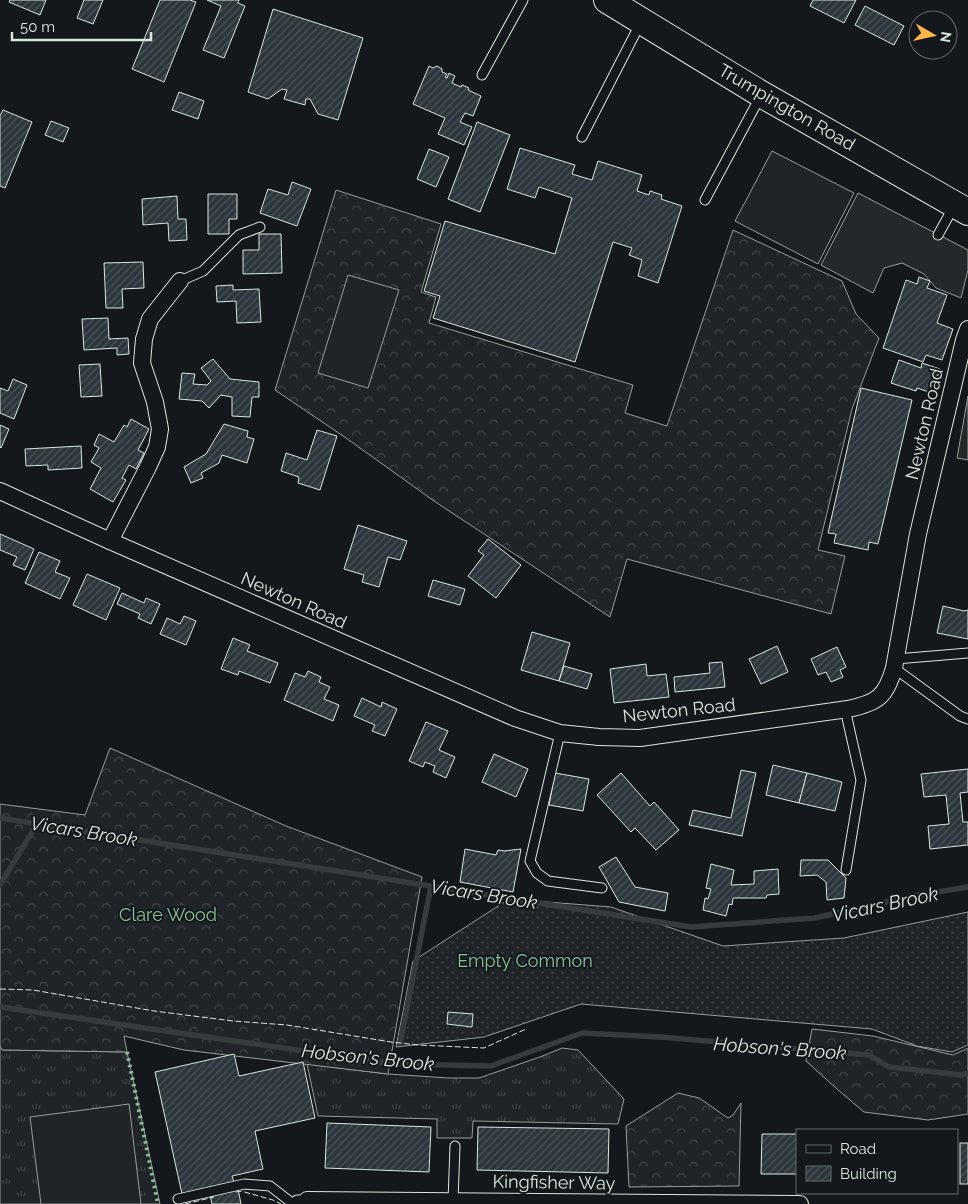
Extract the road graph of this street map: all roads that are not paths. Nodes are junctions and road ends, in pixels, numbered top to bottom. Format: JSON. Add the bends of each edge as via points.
{"nodes":[{"id":1,"x":523,"y":0,"type":"edge"},
{"id":2,"x":607,"y":0,"type":"edge"},
{"id":3,"x":641,"y":21,"type":"junction"},
{"id":4,"x":482,"y":75,"type":"dead end"},
{"id":5,"x":762,"y":94,"type":"junction"},
{"id":6,"x":582,"y":137,"type":"dead end"},
{"id":7,"x":705,"y":200,"type":"dead end"},
{"id":8,"x":961,"y":208,"type":"edge"},
{"id":9,"x":260,"y":227,"type":"dead end"},
{"id":10,"x":938,"y":235,"type":"dead end"},
{"id":11,"x":180,"y":281,"type":"joint"},
{"id":12,"x":968,"y":329,"type":"edge"},
{"id":13,"x":0,"y":491,"type":"edge"},
{"id":14,"x":110,"y":541,"type":"junction"},
{"id":15,"x":968,"y":654,"type":"edge"},
{"id":16,"x":895,"y":663,"type":"junction"},
{"id":17,"x":845,"y":709,"type":"junction"},
{"id":18,"x":968,"y":719,"type":"edge"},
{"id":19,"x":560,"y":733,"type":"junction"},
{"id":20,"x":846,"y":870,"type":"dead end"},
{"id":21,"x":602,"y":888,"type":"dead end"},
{"id":22,"x":455,"y":1146,"type":"dead end"},
{"id":23,"x":178,"y":1199,"type":"dead end"},
{"id":24,"x":453,"y":1201,"type":"junction"},
{"id":25,"x":307,"y":1202,"type":"edge"},
{"id":26,"x":800,"y":1204,"type":"edge"}],
"edges":[{"from":1,"to":4,"type":"lane"},
{"from":2,"to":3,"type":"main road","name":"Trumpington Road"},
{"from":3,"to":5,"type":"main road","name":"Trumpington Road"},
{"from":3,"to":6,"type":"lane"},
{"from":5,"to":7,"type":"lane"},
{"from":5,"to":8,"type":"main road","name":"Trumpington Road"},
{"from":8,"to":10,"type":"lane"},
{"from":9,"to":11,"type":"lane","via":[[239,235],[203,272]]},
{"from":11,"to":14,"type":"street","via":[[150,319],[144,339],[142,363],[160,428],[157,447]]},
{"from":12,"to":16,"type":"street","name":"Newton Road","via":[[918,534]]},
{"from":13,"to":14,"type":"street","name":"Newton Road"},
{"from":14,"to":19,"type":"street","name":"Newton Road","via":[[515,718]]},
{"from":15,"to":16,"type":"lane"},
{"from":16,"to":17,"type":"street","name":"Newton Road","via":[[884,693],[875,701]]},
{"from":16,"to":18,"type":"lane"},
{"from":17,"to":19,"type":"street","name":"Newton Road","via":[[640,738]]},
{"from":17,"to":20,"type":"lane","via":[[861,780]]},
{"from":19,"to":21,"type":"lane","via":[[530,861],[537,873],[548,881]]},
{"from":22,"to":24,"type":"lane"},
{"from":23,"to":25,"type":"lane","via":[[244,1184],[270,1186],[292,1203],[297,1200]]},
{"from":24,"to":25,"type":"street","name":"Kingfisher Way"},
{"from":24,"to":26,"type":"street","name":"Kingfisher Way"}]}
